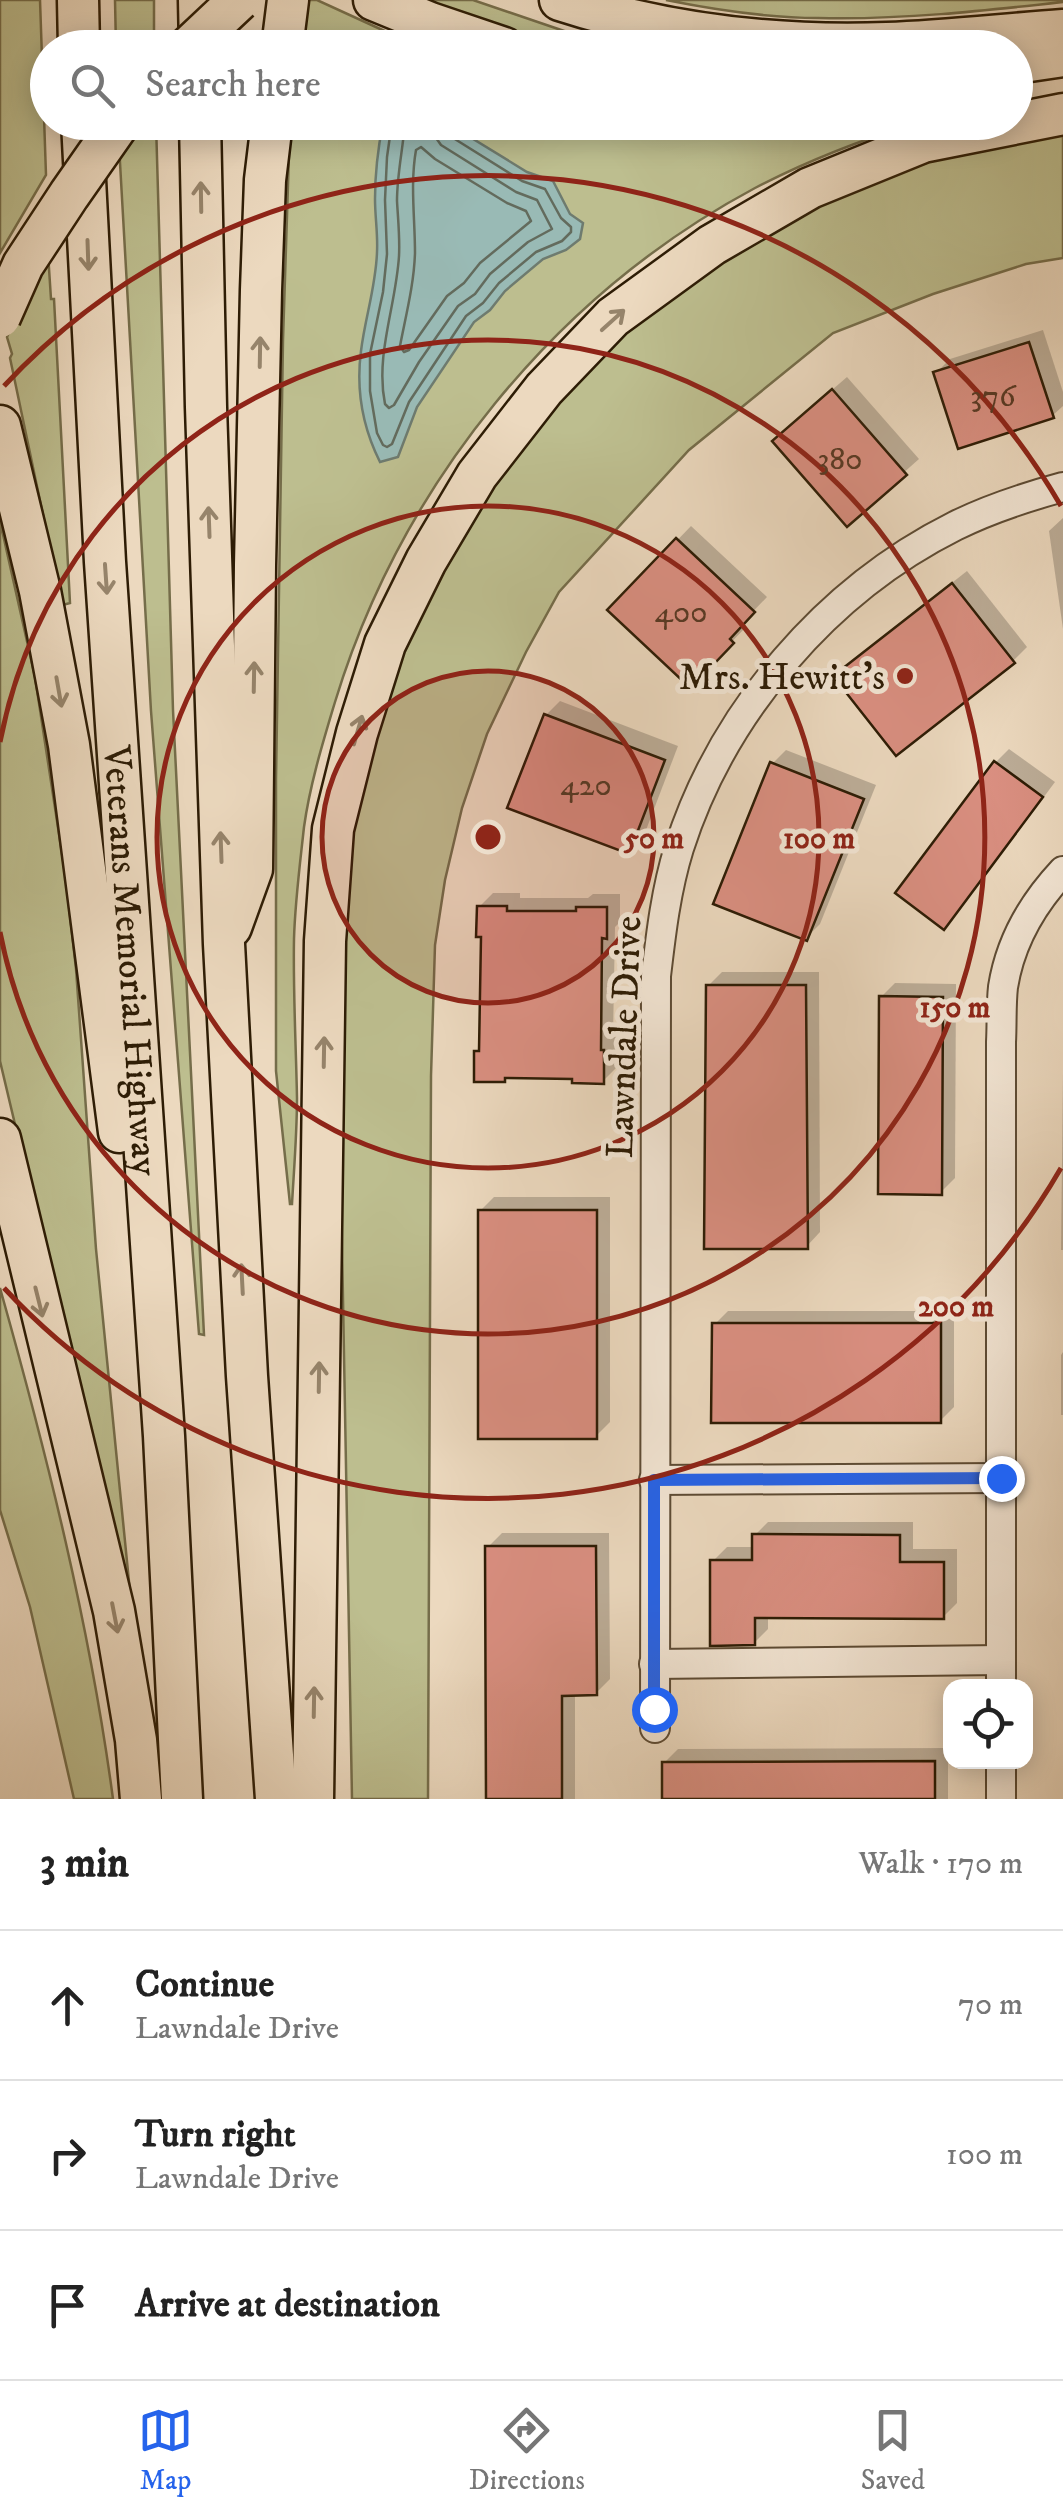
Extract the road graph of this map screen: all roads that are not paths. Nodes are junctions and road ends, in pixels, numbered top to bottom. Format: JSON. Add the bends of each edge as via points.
{"nodes":[{"id":1,"x":78,"y":0,"type":"edge"},
{"id":2,"x":198,"y":0,"type":"edge"},
{"id":3,"x":239,"y":0,"type":"edge"},
{"id":4,"x":288,"y":0,"type":"edge"},
{"id":5,"x":374,"y":0,"type":"edge"},
{"id":6,"x":560,"y":0,"type":"edge"},
{"id":7,"x":79,"y":30,"type":"edge"},
{"id":8,"x":199,"y":30,"type":"edge"},
{"id":9,"x":207,"y":30,"type":"edge"},
{"id":10,"x":284,"y":30,"type":"edge"},
{"id":11,"x":451,"y":30,"type":"edge"},
{"id":12,"x":690,"y":30,"type":"edge"},
{"id":13,"x":1063,"y":30,"type":"edge"},
{"id":14,"x":1033,"y":32,"type":"edge"},
{"id":15,"x":1063,"y":56,"type":"edge"},
{"id":16,"x":1033,"y":60,"type":"edge"},
{"id":17,"x":1063,"y":114,"type":"edge"},
{"id":18,"x":1033,"y":120,"type":"edge"},
{"id":19,"x":83,"y":140,"type":"edge"},
{"id":20,"x":107,"y":140,"type":"edge"},
{"id":21,"x":200,"y":140,"type":"edge"},
{"id":22,"x":270,"y":140,"type":"edge"},
{"id":23,"x":933,"y":140,"type":"edge"},
{"id":24,"x":0,"y":317,"type":"edge"},
{"id":25,"x":0,"y":426,"type":"edge"},
{"id":26,"x":1063,"y":487,"type":"edge"},
{"id":27,"x":1063,"y":871,"type":"edge"},
{"id":28,"x":224,"y":944,"type":"junction"},
{"id":29,"x":0,"y":1139,"type":"edge"},
{"id":30,"x":164,"y":1436,"type":"junction"},
{"id":31,"x":1001,"y":1478,"type":"junction"},
{"id":32,"x":654,"y":1480,"type":"junction"},
{"id":33,"x":654,"y":1664,"type":"junction"},
{"id":34,"x":1001,"y":1673,"type":"edge"},
{"id":35,"x":655,"y":1718,"type":"dead end"},
{"id":36,"x":1001,"y":1769,"type":"edge"},
{"id":37,"x":141,"y":1799,"type":"edge"},
{"id":38,"x":182,"y":1799,"type":"edge"},
{"id":39,"x":276,"y":1799,"type":"edge"},
{"id":40,"x":312,"y":1799,"type":"edge"},
{"id":41,"x":1001,"y":1799,"type":"edge"}],
"edges":[{"from":1,"to":7,"type":"highway"},
{"from":2,"to":8,"type":"highway"},
{"from":3,"to":9,"type":"highway","bridge":true},
{"from":4,"to":10,"type":"highway"},
{"from":5,"to":11,"type":"highway"},
{"from":6,"to":12,"type":"highway"},
{"from":13,"to":14,"type":"highway"},
{"from":15,"to":16,"type":"highway"},
{"from":18,"to":17,"type":"highway","one_way":true},
{"from":19,"to":30,"type":"highway","name":"Veterans Memorial Highway","one_way":true},
{"from":20,"to":24,"type":"highway","bridge":true,"via":[[23,266]]},
{"from":28,"to":21,"type":"highway","one_way":true},
{"from":28,"to":22,"type":"highway","one_way":true,"via":[[252,870]]},
{"from":40,"to":23,"type":"highway","one_way":true,"via":[[332,829],[386,644],[477,475],[544,388],[614,317],[712,245],[810,188]]},
{"from":25,"to":30,"type":"highway","one_way":true,"via":[[68,745]]},
{"from":26,"to":32,"type":"street","name":"Lawndale Drive","via":[[954,526],[855,592],[764,687],[702,788],[664,908],[656,976]]},
{"from":27,"to":31,"type":"street","via":[[1016,942],[1004,987]]},
{"from":39,"to":28,"type":"highway","one_way":true},
{"from":29,"to":37,"type":"highway","one_way":true,"via":[[114,1611]]},
{"from":30,"to":38,"type":"highway","name":"Veterans Memorial Highway"},
{"from":31,"to":32,"type":"street"},
{"from":31,"to":34,"type":"street"},
{"from":32,"to":33,"type":"street","name":"Lawndale Drive"},
{"from":33,"to":34,"type":"street"},
{"from":33,"to":35,"type":"street","name":"Lawndale Drive"},
{"from":36,"to":41,"type":"street"}]}
